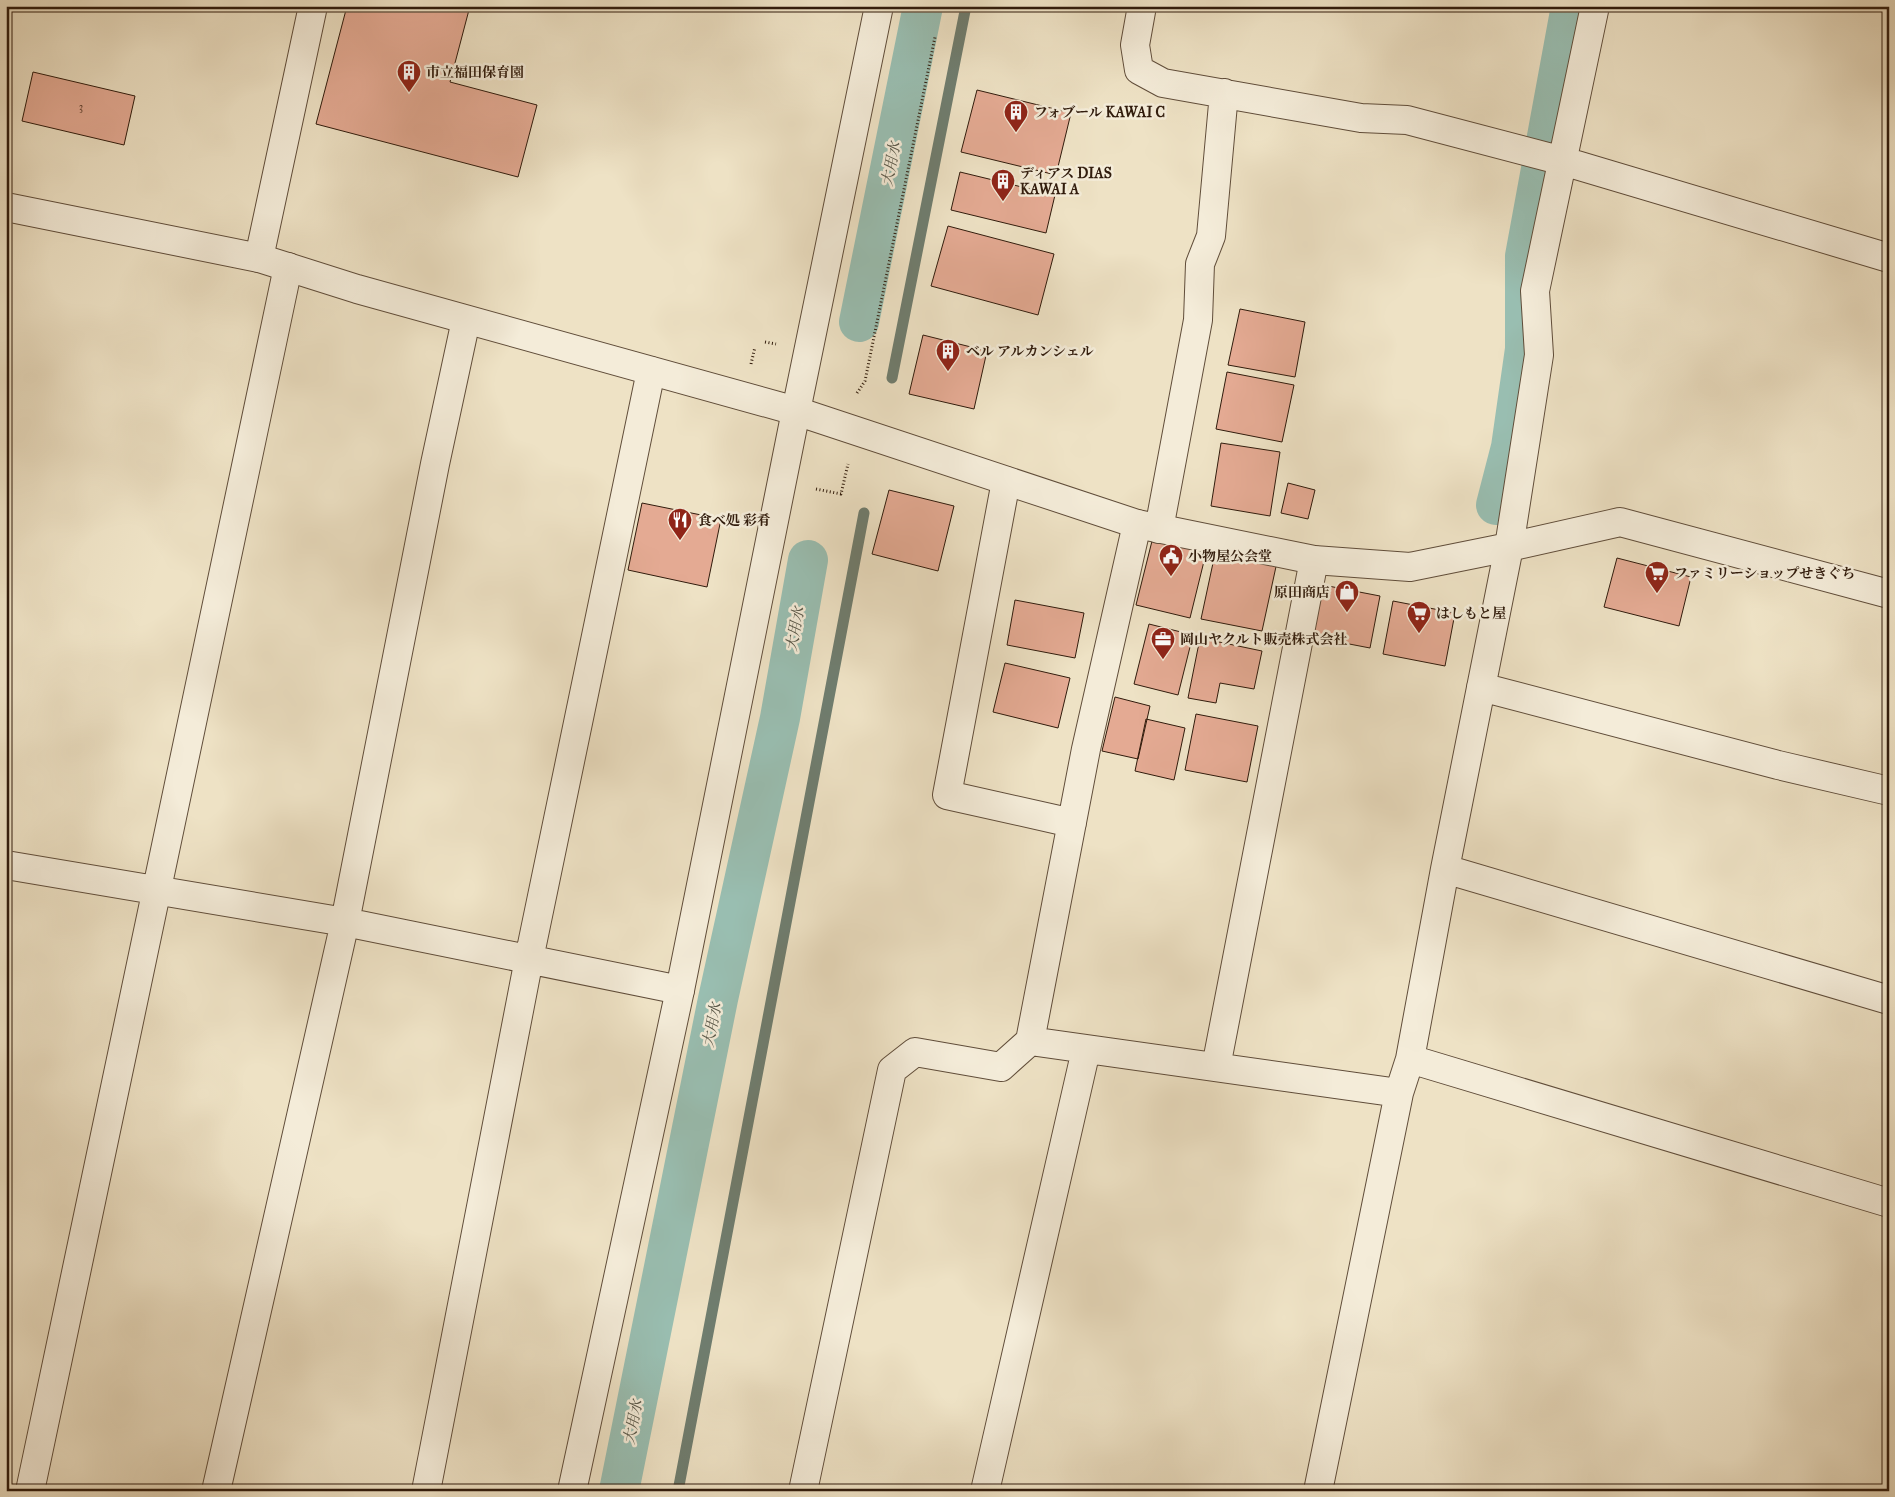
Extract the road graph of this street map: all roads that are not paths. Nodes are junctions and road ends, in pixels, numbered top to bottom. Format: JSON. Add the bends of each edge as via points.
{"nodes":[{"id":1,"x":313,"y":6,"type":"edge"},
{"id":2,"x":879,"y":6,"type":"edge"},
{"id":3,"x":1142,"y":6,"type":"edge"},
{"id":4,"x":1595,"y":6,"type":"edge"},
{"id":5,"x":1224,"y":93,"type":"junction"},
{"id":6,"x":1563,"y":161,"type":"junction"},
{"id":7,"x":6,"y":207,"type":"edge"},
{"id":8,"x":259,"y":258,"type":"junction"},
{"id":9,"x":1889,"y":258,"type":"edge"},
{"id":10,"x":288,"y":267,"type":"junction"},
{"id":11,"x":466,"y":320,"type":"junction"},
{"id":12,"x":651,"y":371,"type":"junction"},
{"id":13,"x":796,"y":412,"type":"junction"},
{"id":14,"x":1006,"y":481,"type":"junction"},
{"id":15,"x":1148,"y":527,"type":"junction"},
{"id":16,"x":1509,"y":547,"type":"junction"},
{"id":17,"x":1314,"y":560,"type":"junction"},
{"id":18,"x":1889,"y":594,"type":"edge"},
{"id":19,"x":1481,"y":687,"type":"junction"},
{"id":20,"x":1889,"y":791,"type":"edge"},
{"id":21,"x":1072,"y":822,"type":"junction"},
{"id":22,"x":6,"y":866,"type":"edge"},
{"id":23,"x":1444,"y":869,"type":"junction"},
{"id":24,"x":157,"y":890,"type":"junction"},
{"id":25,"x":345,"y":922,"type":"junction"},
{"id":26,"x":528,"y":959,"type":"junction"},
{"id":27,"x":680,"y":990,"type":"junction"},
{"id":28,"x":1889,"y":1000,"type":"edge"},
{"id":29,"x":1030,"y":1041,"type":"junction"},
{"id":30,"x":1086,"y":1050,"type":"junction"},
{"id":31,"x":1410,"y":1059,"type":"junction"},
{"id":32,"x":1216,"y":1068,"type":"junction"},
{"id":33,"x":1400,"y":1093,"type":"junction"},
{"id":34,"x":1889,"y":1203,"type":"edge"},
{"id":35,"x":30,"y":1491,"type":"edge"},
{"id":36,"x":216,"y":1491,"type":"edge"},
{"id":37,"x":426,"y":1491,"type":"edge"},
{"id":38,"x":572,"y":1491,"type":"edge"},
{"id":39,"x":803,"y":1491,"type":"edge"},
{"id":40,"x":985,"y":1491,"type":"edge"},
{"id":41,"x":1318,"y":1491,"type":"edge"}],
"edges":[{"from":1,"to":8,"type":"street"},
{"from":2,"to":13,"type":"street"},
{"from":3,"to":5,"type":"street","via":[[1135,45],[1139,70],[1163,83]]},
{"from":4,"to":6,"type":"street"},
{"from":5,"to":6,"type":"street","via":[[1361,118],[1408,120]]},
{"from":5,"to":15,"type":"street","via":[[1211,236],[1200,264],[1198,320]]},
{"from":6,"to":9,"type":"street"},
{"from":6,"to":16,"type":"street","via":[[1535,291],[1539,355]]},
{"from":7,"to":8,"type":"street"},
{"from":8,"to":10,"type":"street"},
{"from":10,"to":11,"type":"street"},
{"from":10,"to":24,"type":"street"},
{"from":11,"to":12,"type":"street"},
{"from":11,"to":25,"type":"street"},
{"from":12,"to":13,"type":"street"},
{"from":12,"to":26,"type":"street"},
{"from":13,"to":14,"type":"street"},
{"from":13,"to":27,"type":"street"},
{"from":14,"to":15,"type":"street"},
{"from":14,"to":21,"type":"street","via":[[947,795]]},
{"from":15,"to":17,"type":"street"},
{"from":15,"to":21,"type":"street","via":[[1086,749]]},
{"from":16,"to":17,"type":"street","via":[[1410,567]]},
{"from":16,"to":18,"type":"street","via":[[1620,522]]},
{"from":16,"to":19,"type":"street"},
{"from":17,"to":32,"type":"street"},
{"from":19,"to":20,"type":"street"},
{"from":19,"to":23,"type":"street"},
{"from":21,"to":29,"type":"street"},
{"from":22,"to":24,"type":"street"},
{"from":23,"to":28,"type":"street"},
{"from":23,"to":31,"type":"street"},
{"from":24,"to":25,"type":"street"},
{"from":24,"to":35,"type":"street"},
{"from":25,"to":26,"type":"street"},
{"from":25,"to":36,"type":"street"},
{"from":26,"to":27,"type":"street"},
{"from":26,"to":37,"type":"street"},
{"from":27,"to":38,"type":"street"},
{"from":29,"to":30,"type":"street"},
{"from":29,"to":39,"type":"street","via":[[1001,1067],[915,1052],[892,1070]]},
{"from":30,"to":32,"type":"street"},
{"from":30,"to":40,"type":"street"},
{"from":31,"to":33,"type":"street"},
{"from":31,"to":34,"type":"street"},
{"from":32,"to":33,"type":"street"},
{"from":33,"to":41,"type":"street"}]}
